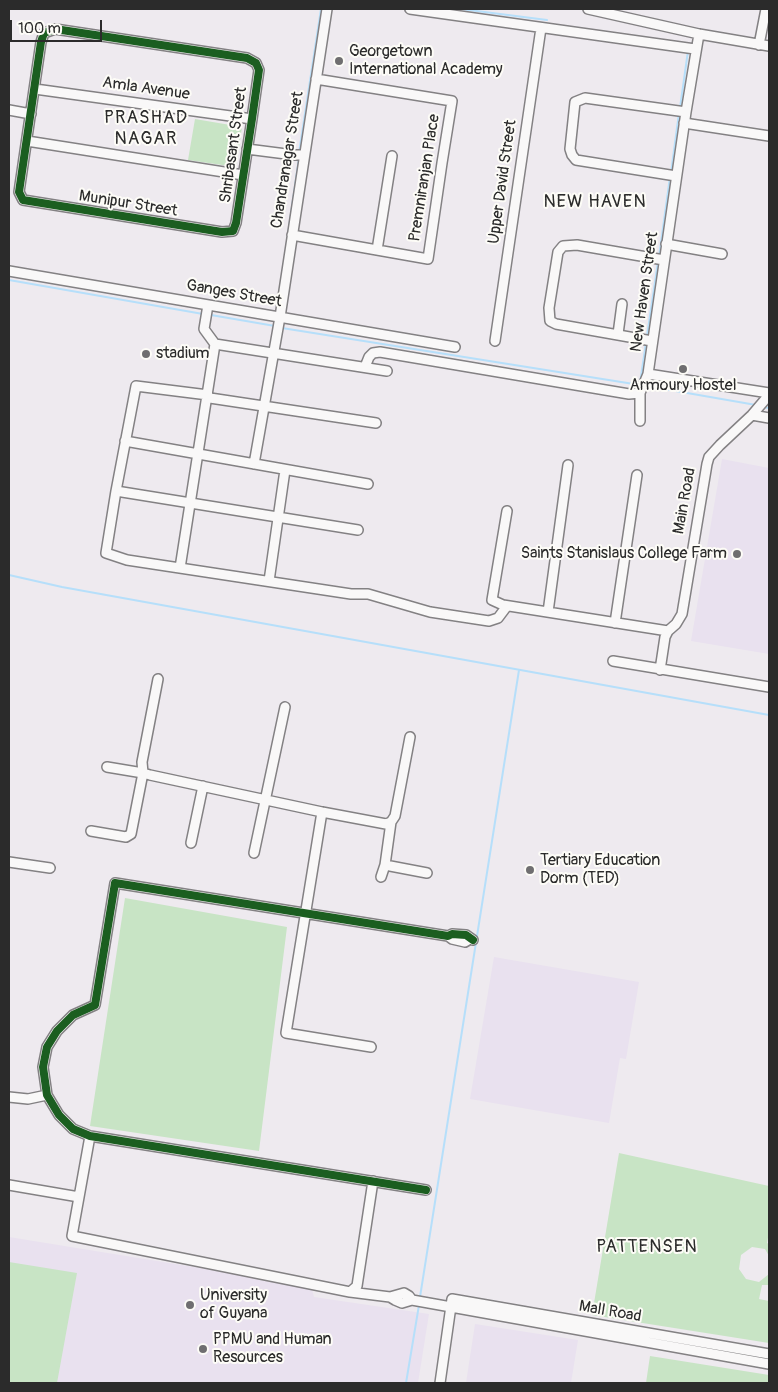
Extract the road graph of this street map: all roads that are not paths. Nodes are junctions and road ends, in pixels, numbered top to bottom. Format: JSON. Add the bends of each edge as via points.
{"nodes":[{"id":1,"x":327,"y":9,"type":"edge"},
{"id":2,"x":410,"y":9,"type":"edge"},
{"id":3,"x":588,"y":9,"type":"edge"},
{"id":4,"x":766,"y":9,"type":"edge"},
{"id":5,"x":615,"y":12,"type":"edge"},
{"id":6,"x":541,"y":28,"type":"junction"},
{"id":7,"x":699,"y":34,"type":"junction"},
{"id":8,"x":759,"y":44,"type":"junction"},
{"id":9,"x":769,"y":46,"type":"edge"},
{"id":10,"x":690,"y":48,"type":"junction"},
{"id":11,"x":316,"y":79,"type":"junction"},
{"id":12,"x":35,"y":89,"type":"junction"},
{"id":13,"x":9,"y":110,"type":"edge"},
{"id":14,"x":686,"y":112,"type":"junction"},
{"id":15,"x":31,"y":114,"type":"junction"},
{"id":16,"x":252,"y":119,"type":"junction"},
{"id":17,"x":684,"y":123,"type":"junction"},
{"id":18,"x":769,"y":136,"type":"edge"},
{"id":19,"x":27,"y":142,"type":"junction"},
{"id":20,"x":247,"y":149,"type":"junction"},
{"id":21,"x":300,"y":155,"type":"junction"},
{"id":22,"x":392,"y":156,"type":"dead end"},
{"id":23,"x":243,"y":175,"type":"junction"},
{"id":24,"x":672,"y":175,"type":"junction"},
{"id":25,"x":233,"y":231,"type":"joint"},
{"id":26,"x":292,"y":235,"type":"junction"},
{"id":27,"x":666,"y":244,"type":"junction"},
{"id":28,"x":377,"y":250,"type":"junction"},
{"id":29,"x":722,"y":254,"type":"dead end"},
{"id":30,"x":660,"y":259,"type":"junction"},
{"id":31,"x":9,"y":271,"type":"edge"},
{"id":32,"x":622,"y":304,"type":"dead end"},
{"id":33,"x":207,"y":311,"type":"junction"},
{"id":34,"x":278,"y":324,"type":"junction"},
{"id":35,"x":618,"y":334,"type":"junction"},
{"id":36,"x":647,"y":340,"type":"junction"},
{"id":37,"x":495,"y":341,"type":"dead end"},
{"id":38,"x":215,"y":344,"type":"junction"},
{"id":39,"x":455,"y":347,"type":"dead end"},
{"id":40,"x":273,"y":354,"type":"junction"},
{"id":41,"x":365,"y":367,"type":"junction"},
{"id":42,"x":387,"y":371,"type":"dead end"},
{"id":43,"x":644,"y":384,"type":"junction"},
{"id":44,"x":208,"y":395,"type":"junction"},
{"id":45,"x":768,"y":396,"type":"edge"},
{"id":46,"x":264,"y":406,"type":"junction"},
{"id":47,"x":752,"y":415,"type":"junction"},
{"id":48,"x":769,"y":418,"type":"edge"},
{"id":49,"x":640,"y":421,"type":"dead end"},
{"id":50,"x":376,"y":423,"type":"dead end"},
{"id":51,"x":124,"y":441,"type":"junction"},
{"id":52,"x":198,"y":454,"type":"junction"},
{"id":53,"x":254,"y":464,"type":"junction"},
{"id":54,"x":568,"y":465,"type":"dead end"},
{"id":55,"x":285,"y":470,"type":"junction"},
{"id":56,"x":636,"y":475,"type":"dead end"},
{"id":57,"x":368,"y":484,"type":"dead end"},
{"id":58,"x":116,"y":491,"type":"junction"},
{"id":59,"x":191,"y":503,"type":"junction"},
{"id":60,"x":507,"y":511,"type":"dead end"},
{"id":61,"x":278,"y":516,"type":"junction"},
{"id":62,"x":358,"y":530,"type":"dead end"},
{"id":63,"x":180,"y":568,"type":"junction"},
{"id":64,"x":268,"y":581,"type":"junction"},
{"id":65,"x":507,"y":606,"type":"junction"},
{"id":66,"x":548,"y":612,"type":"junction"},
{"id":67,"x":615,"y":623,"type":"junction"},
{"id":68,"x":668,"y":631,"type":"junction"},
{"id":69,"x":613,"y":661,"type":"dead end"},
{"id":70,"x":660,"y":670,"type":"junction"},
{"id":71,"x":158,"y":679,"type":"dead end"},
{"id":72,"x":769,"y":687,"type":"edge"},
{"id":73,"x":285,"y":707,"type":"dead end"},
{"id":74,"x":410,"y":737,"type":"dead end"},
{"id":75,"x":107,"y":767,"type":"dead end"},
{"id":76,"x":144,"y":773,"type":"junction"},
{"id":77,"x":203,"y":786,"type":"junction"},
{"id":78,"x":265,"y":800,"type":"junction"},
{"id":79,"x":322,"y":812,"type":"junction"},
{"id":80,"x":391,"y":822,"type":"junction"},
{"id":81,"x":91,"y":831,"type":"dead end"},
{"id":82,"x":191,"y":844,"type":"dead end"},
{"id":83,"x":254,"y":853,"type":"dead end"},
{"id":84,"x":9,"y":862,"type":"edge"},
{"id":85,"x":385,"y":865,"type":"junction"},
{"id":86,"x":50,"y":868,"type":"dead end"},
{"id":87,"x":427,"y":873,"type":"dead end"},
{"id":88,"x":381,"y":877,"type":"dead end"},
{"id":89,"x":307,"y":912,"type":"junction"},
{"id":90,"x":472,"y":939,"type":"dead end"},
{"id":91,"x":371,"y":1048,"type":"dead end"},
{"id":92,"x":47,"y":1095,"type":"junction"},
{"id":93,"x":9,"y":1097,"type":"edge"},
{"id":94,"x":90,"y":1136,"type":"junction"},
{"id":95,"x":373,"y":1181,"type":"junction"},
{"id":96,"x":9,"y":1185,"type":"edge"},
{"id":97,"x":426,"y":1190,"type":"dead end"},
{"id":98,"x":79,"y":1197,"type":"junction"},
{"id":99,"x":350,"y":1292,"type":"junction"},
{"id":100,"x":452,"y":1303,"type":"junction"},
{"id":101,"x":769,"y":1354,"type":"edge"},
{"id":102,"x":769,"y":1364,"type":"edge"},
{"id":103,"x":440,"y":1383,"type":"edge"}],
"edges":[{"from":1,"to":11,"type":"street","name":"Chandranagar Street"},
{"from":2,"to":6,"type":"street"},
{"from":3,"to":5,"type":"street"},
{"from":4,"to":8,"type":"street"},
{"from":5,"to":7,"type":"street"},
{"from":6,"to":10,"type":"street"},
{"from":6,"to":37,"type":"street","name":"Upper David Street"},
{"from":7,"to":8,"type":"street"},
{"from":7,"to":10,"type":"street","name":"New Haven Street"},
{"from":8,"to":9,"type":"street"},
{"from":10,"to":14,"type":"street","name":"New Haven Street"},
{"from":11,"to":21,"type":"street","name":"Chandranagar Street"},
{"from":11,"to":28,"type":"street","name":"Premniranjan Place","via":[[452,100],[428,259]]},
{"from":12,"to":15,"type":"street"},
{"from":12,"to":16,"type":"street","name":"Amla Avenue"},
{"from":12,"to":16,"type":"street","name":"Shribasant Street","via":[[44,33],[63,30],[248,58],[256,62],[259,70]]},
{"from":13,"to":15,"type":"street"},
{"from":14,"to":17,"type":"street","name":"New Haven Street"},
{"from":14,"to":24,"type":"street","via":[[585,98],[574,102],[570,149],[576,160]]},
{"from":15,"to":19,"type":"street"},
{"from":16,"to":20,"type":"street","name":"Shribasant Street"},
{"from":17,"to":18,"type":"street"},
{"from":17,"to":24,"type":"street","name":"New Haven Street"},
{"from":19,"to":23,"type":"street"},
{"from":19,"to":25,"type":"street","name":"Munipur Street","via":[[20,192],[23,200],[222,232]]},
{"from":20,"to":21,"type":"street"},
{"from":20,"to":23,"type":"street","name":"Shribasant Street"},
{"from":21,"to":26,"type":"street","name":"Chandranagar Street"},
{"from":22,"to":28,"type":"street"},
{"from":23,"to":25,"type":"street","name":"Shribasant Street"},
{"from":24,"to":27,"type":"street","name":"New Haven Street"},
{"from":26,"to":28,"type":"street","name":"Premniranjan Place"},
{"from":26,"to":34,"type":"street","name":"Chandranagar Street"},
{"from":27,"to":29,"type":"street"},
{"from":27,"to":30,"type":"street","name":"New Haven Street"},
{"from":30,"to":35,"type":"street","via":[[577,245],[567,245],[559,250],[549,308],[550,321]]},
{"from":30,"to":36,"type":"street","name":"New Haven Street"},
{"from":31,"to":33,"type":"street","name":"Ganges Street"},
{"from":32,"to":35,"type":"street"},
{"from":33,"to":34,"type":"street","name":"Ganges Street"},
{"from":33,"to":38,"type":"street","via":[[204,329]]},
{"from":34,"to":39,"type":"street","name":"Ganges Street"},
{"from":34,"to":40,"type":"street","name":"Chandranagar Street"},
{"from":35,"to":36,"type":"street"},
{"from":36,"to":43,"type":"street","name":"New Haven Street"},
{"from":38,"to":40,"type":"street"},
{"from":38,"to":44,"type":"street"},
{"from":40,"to":41,"type":"street"},
{"from":40,"to":46,"type":"street","name":"Chandranagar Street"},
{"from":41,"to":42,"type":"street"},
{"from":41,"to":43,"type":"street","via":[[373,353],[380,352],[629,394]]},
{"from":43,"to":45,"type":"street"},
{"from":43,"to":49,"type":"street","name":"New Haven Street"},
{"from":44,"to":46,"type":"street","via":[[210,398]]},
{"from":44,"to":51,"type":"street","via":[[136,386]]},
{"from":44,"to":52,"type":"street"},
{"from":45,"to":47,"type":"street","name":"Main Road"},
{"from":46,"to":50,"type":"street"},
{"from":46,"to":53,"type":"street","name":"Chandranagar Street"},
{"from":47,"to":48,"type":"street"},
{"from":47,"to":68,"type":"street","name":"Main Road","via":[[709,458],[682,614]]},
{"from":51,"to":52,"type":"street"},
{"from":51,"to":58,"type":"street"},
{"from":52,"to":53,"type":"street"},
{"from":52,"to":59,"type":"street"},
{"from":53,"to":55,"type":"street"},
{"from":54,"to":66,"type":"street"},
{"from":55,"to":57,"type":"street"},
{"from":55,"to":61,"type":"street"},
{"from":56,"to":67,"type":"street"},
{"from":58,"to":59,"type":"street"},
{"from":58,"to":63,"type":"street","via":[[106,553],[127,560]]},
{"from":59,"to":61,"type":"street"},
{"from":59,"to":63,"type":"street"},
{"from":60,"to":65,"type":"street","via":[[492,600]]},
{"from":61,"to":62,"type":"street"},
{"from":61,"to":64,"type":"street"},
{"from":63,"to":64,"type":"street"},
{"from":64,"to":65,"type":"street","via":[[368,594],[430,612],[489,621],[498,618]]},
{"from":65,"to":66,"type":"street"},
{"from":66,"to":67,"type":"street"},
{"from":67,"to":68,"type":"street"},
{"from":68,"to":70,"type":"street"},
{"from":69,"to":70,"type":"street"},
{"from":70,"to":72,"type":"street"},
{"from":71,"to":76,"type":"street","via":[[142,762]]},
{"from":73,"to":78,"type":"street"},
{"from":74,"to":80,"type":"street","via":[[395,816]]},
{"from":75,"to":76,"type":"street"},
{"from":76,"to":77,"type":"street"},
{"from":76,"to":81,"type":"street","via":[[131,834],[126,837]]},
{"from":77,"to":78,"type":"street"},
{"from":77,"to":82,"type":"street"},
{"from":78,"to":79,"type":"street"},
{"from":78,"to":83,"type":"street"},
{"from":79,"to":80,"type":"street","via":[[386,824]]},
{"from":79,"to":89,"type":"street"},
{"from":80,"to":85,"type":"street"},
{"from":84,"to":86,"type":"street"},
{"from":85,"to":87,"type":"street"},
{"from":85,"to":88,"type":"street"},
{"from":89,"to":90,"type":"street","via":[[448,936],[465,942]]},
{"from":89,"to":91,"type":"street","via":[[286,1033]]},
{"from":89,"to":92,"type":"street","via":[[115,883],[95,1005],[73,1015],[57,1030],[47,1047],[42,1067]]},
{"from":92,"to":93,"type":"street","via":[[28,1099]]},
{"from":92,"to":94,"type":"street","via":[[73,1130]]},
{"from":94,"to":95,"type":"street"},
{"from":94,"to":98,"type":"street"},
{"from":95,"to":97,"type":"street"},
{"from":95,"to":99,"type":"street","via":[[357,1286]]},
{"from":96,"to":98,"type":"street"},
{"from":98,"to":99,"type":"street","via":[[72,1236]]},
{"from":99,"to":100,"type":"street","via":[[390,1296],[402,1303],[414,1300]]},
{"from":100,"to":101,"type":"street","name":"Mall Road"},
{"from":100,"to":102,"type":"street","name":"Mall Road"},
{"from":100,"to":103,"type":"street"}]}
